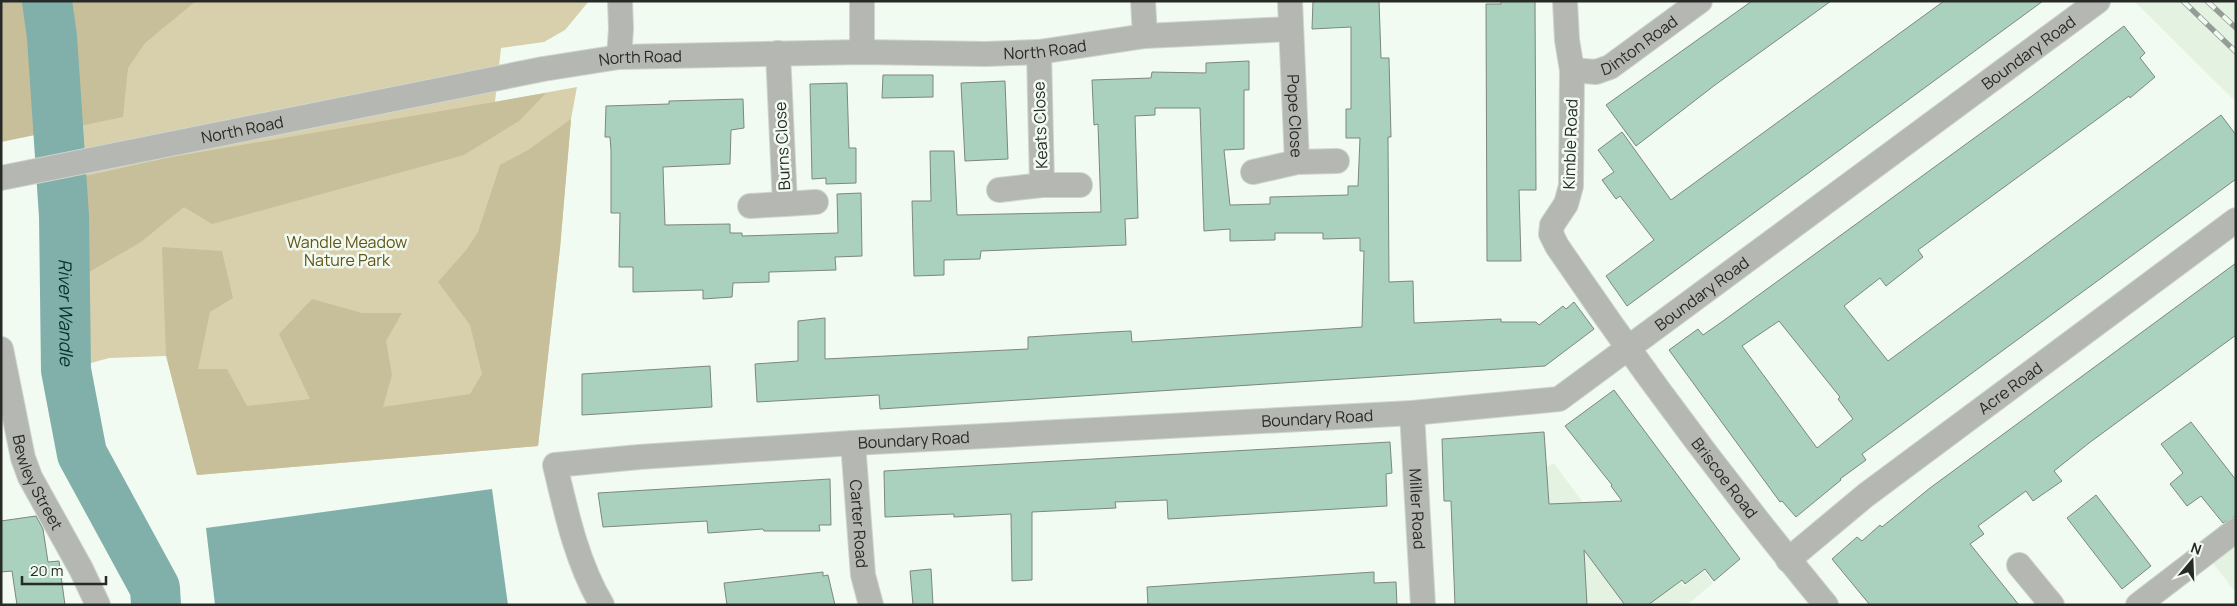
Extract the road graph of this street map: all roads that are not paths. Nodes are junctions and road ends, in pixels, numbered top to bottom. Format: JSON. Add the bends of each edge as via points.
{"nodes":[{"id":1,"x":620,"y":1,"type":"edge"},
{"id":2,"x":862,"y":1,"type":"edge"},
{"id":3,"x":1143,"y":1,"type":"edge"},
{"id":4,"x":1290,"y":1,"type":"edge"},
{"id":5,"x":1565,"y":1,"type":"edge"},
{"id":6,"x":1700,"y":1,"type":"edge"},
{"id":7,"x":2098,"y":1,"type":"edge"},
{"id":8,"x":1290,"y":29,"type":"junction"},
{"id":9,"x":1144,"y":36,"type":"junction"},
{"id":10,"x":862,"y":52,"type":"junction"},
{"id":11,"x":1039,"y":52,"type":"junction"},
{"id":12,"x":778,"y":53,"type":"junction"},
{"id":13,"x":619,"y":56,"type":"junction"},
{"id":14,"x":1572,"y":70,"type":"junction"},
{"id":15,"x":1337,"y":161,"type":"dead end"},
{"id":16,"x":1296,"y":162,"type":"junction"},
{"id":17,"x":1253,"y":172,"type":"dead end"},
{"id":18,"x":1,"y":178,"type":"edge"},
{"id":19,"x":1042,"y":185,"type":"junction"},
{"id":20,"x":1080,"y":185,"type":"dead end"},
{"id":21,"x":999,"y":190,"type":"dead end"},
{"id":22,"x":816,"y":202,"type":"dead end"},
{"id":23,"x":785,"y":204,"type":"junction"},
{"id":24,"x":750,"y":206,"type":"dead end"},
{"id":25,"x":2236,"y":220,"type":"edge"},
{"id":26,"x":1,"y":349,"type":"edge"},
{"id":27,"x":1627,"y":349,"type":"junction"},
{"id":28,"x":1412,"y":413,"type":"junction"},
{"id":29,"x":853,"y":443,"type":"junction"},
{"id":30,"x":2236,"y":530,"type":"edge"},
{"id":31,"x":1788,"y":560,"type":"junction"},
{"id":32,"x":2019,"y":565,"type":"dead end"},
{"id":33,"x":98,"y":605,"type":"edge"},
{"id":34,"x":602,"y":605,"type":"edge"},
{"id":35,"x":871,"y":605,"type":"edge"},
{"id":36,"x":1423,"y":605,"type":"edge"},
{"id":37,"x":1826,"y":605,"type":"edge"},
{"id":38,"x":2052,"y":605,"type":"edge"},
{"id":39,"x":2138,"y":605,"type":"edge"}],
"edges":[{"from":1,"to":13,"type":"street"},
{"from":2,"to":10,"type":"street"},
{"from":3,"to":9,"type":"street"},
{"from":4,"to":8,"type":"street","name":"Pope Close"},
{"from":5,"to":14,"type":"street","name":"Kimble Road"},
{"from":6,"to":14,"type":"street","name":"Dinton Road","via":[[1610,67],[1596,72]]},
{"from":7,"to":27,"type":"street","name":"Boundary Road"},
{"from":8,"to":9,"type":"street","name":"North Road"},
{"from":8,"to":16,"type":"street","name":"Pope Close"},
{"from":9,"to":11,"type":"street","name":"North Road"},
{"from":10,"to":11,"type":"street","name":"North Road"},
{"from":10,"to":12,"type":"street","name":"North Road"},
{"from":11,"to":19,"type":"street","name":"Keats Close"},
{"from":12,"to":13,"type":"street","name":"North Road"},
{"from":12,"to":23,"type":"street","name":"Burns Close"},
{"from":13,"to":18,"type":"street","name":"North Road"},
{"from":14,"to":27,"type":"street","name":"Kimble Road","via":[[1571,186],[1566,204],[1552,225],[1551,234]]},
{"from":15,"to":16,"type":"street","name":"Pope Close"},
{"from":16,"to":17,"type":"street"},
{"from":19,"to":20,"type":"street"},
{"from":19,"to":21,"type":"street","name":"Keats Close"},
{"from":22,"to":23,"type":"street"},
{"from":23,"to":24,"type":"street","name":"Burns Close"},
{"from":25,"to":31,"type":"street","name":"Acre Road","via":[[1866,495]]},
{"from":26,"to":33,"type":"street","name":"Bewley Street","via":[[23,458],[30,477]]},
{"from":27,"to":28,"type":"street","name":"Boundary Road","via":[[1559,399]]},
{"from":27,"to":31,"type":"street","name":"Briscoe Road"},
{"from":28,"to":29,"type":"street","name":"Boundary Road"},
{"from":28,"to":36,"type":"street","name":"Miller Road"},
{"from":29,"to":34,"type":"street","name":"Boundary Road","via":[[555,465],[589,583]]},
{"from":29,"to":35,"type":"street","name":"Carter Road","via":[[863,575]]},
{"from":30,"to":39,"type":"street"},
{"from":31,"to":37,"type":"street","name":"Briscoe Road"},
{"from":32,"to":38,"type":"street"}]}
